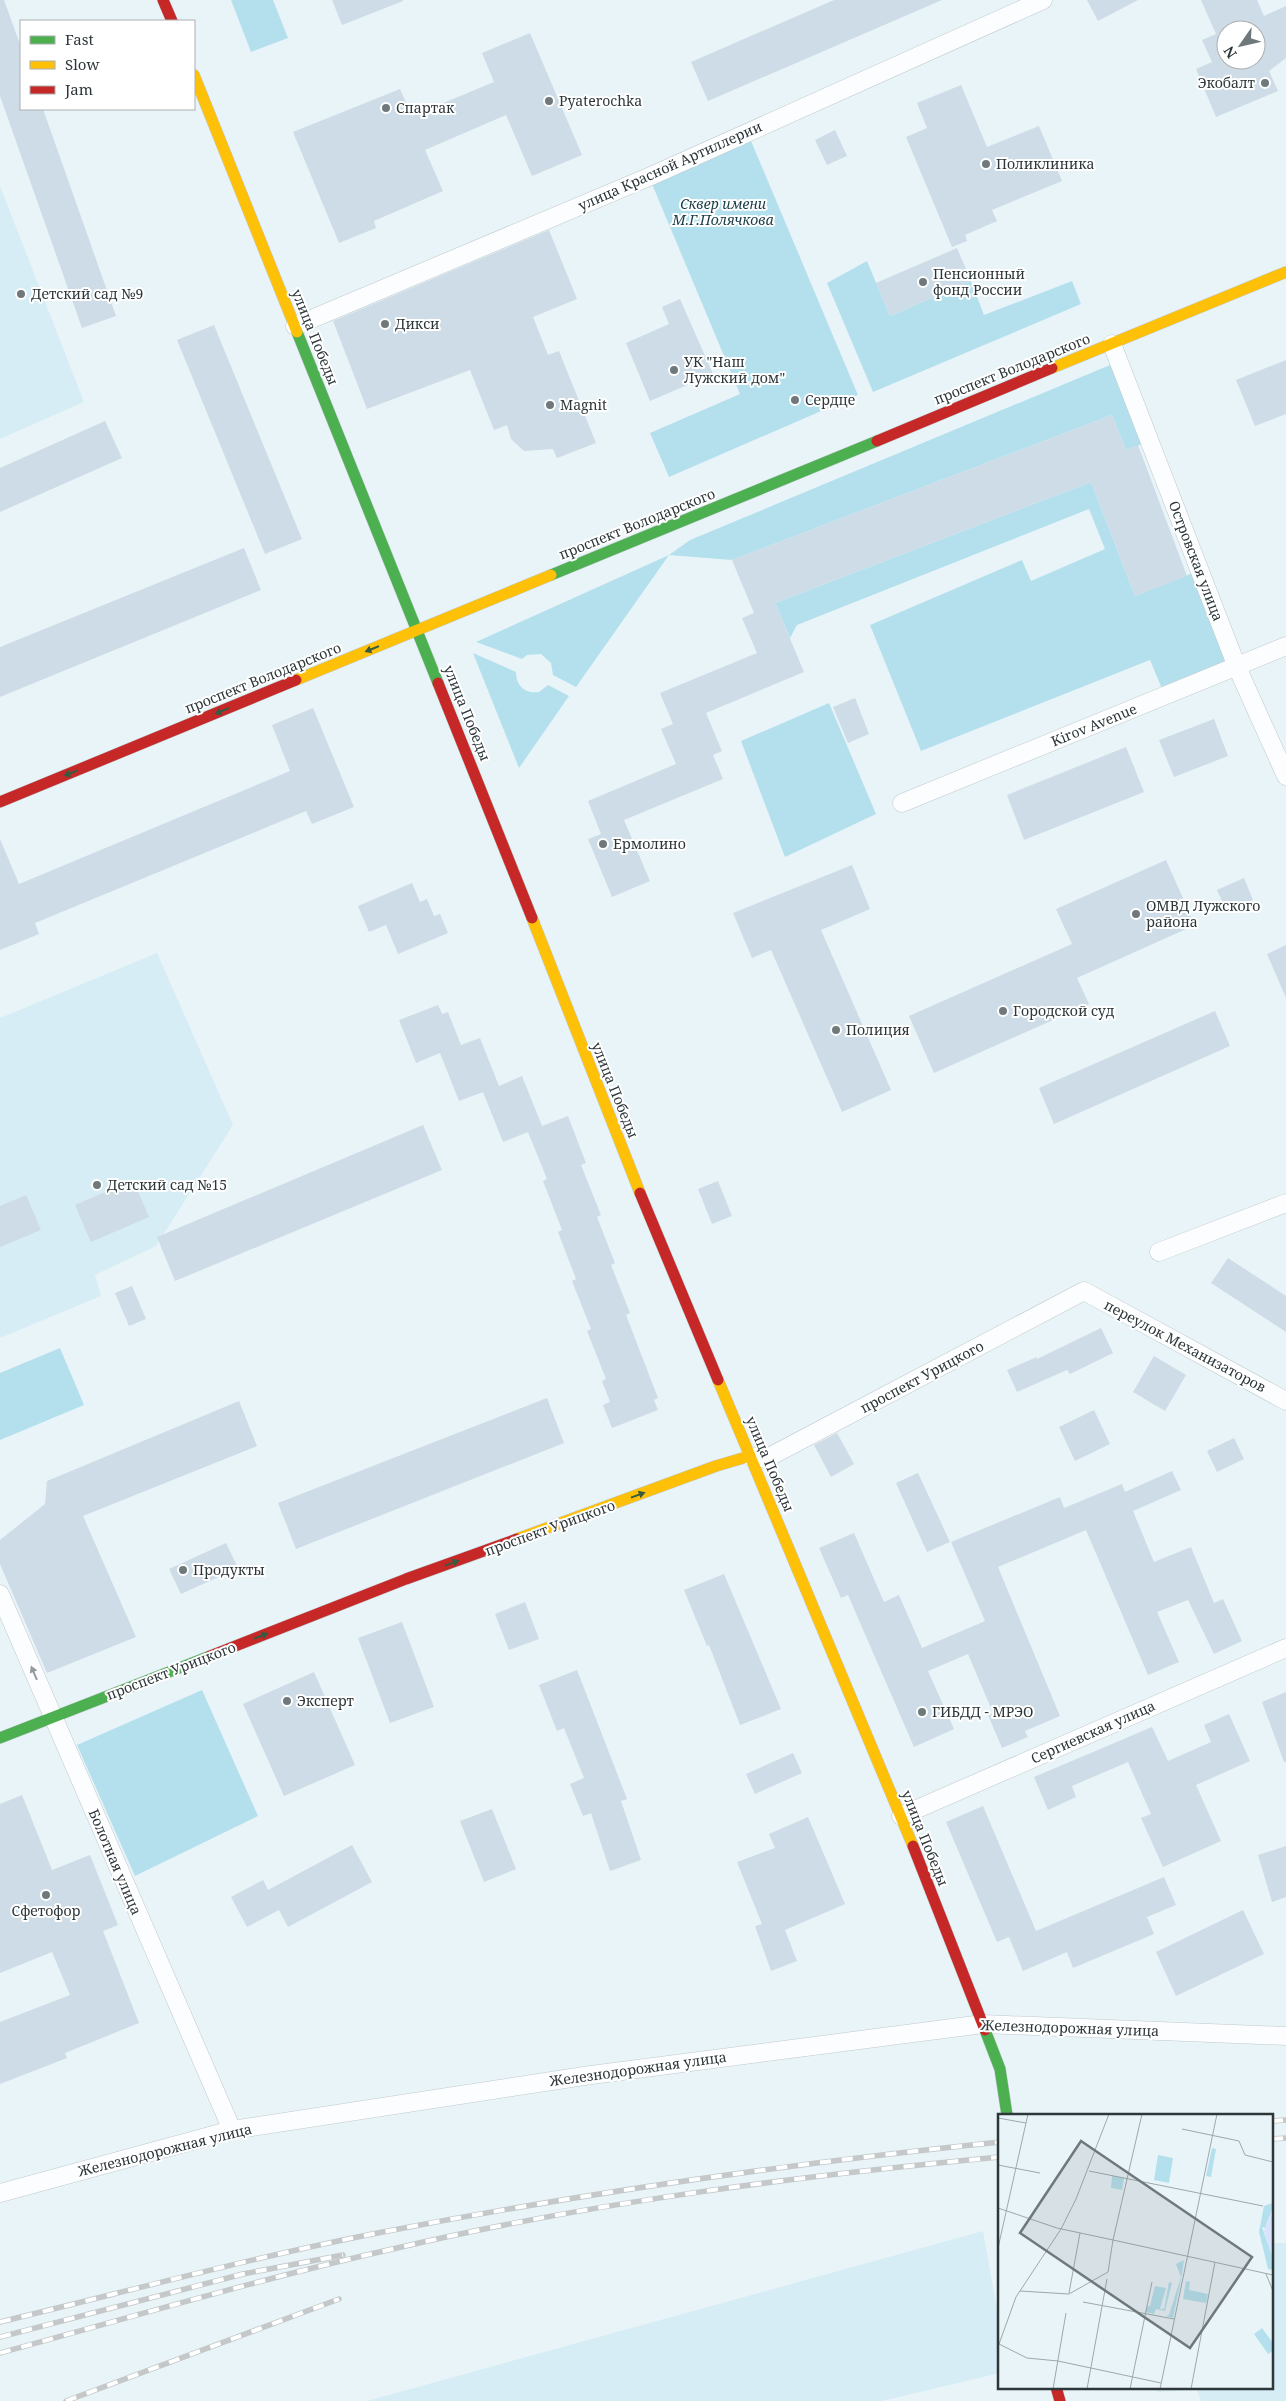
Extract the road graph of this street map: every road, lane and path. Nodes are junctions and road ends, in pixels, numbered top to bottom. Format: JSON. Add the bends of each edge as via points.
{"nodes":[{"id":1,"x":164,"y":0,"type":"edge"},
{"id":2,"x":1043,"y":0,"type":"edge"},
{"id":3,"x":172,"y":20,"type":"edge"},
{"id":4,"x":195,"y":78,"type":"edge"},
{"id":5,"x":1286,"y":272,"type":"edge"},
{"id":6,"x":295,"y":326,"type":"junction"},
{"id":7,"x":1112,"y":344,"type":"junction"},
{"id":8,"x":417,"y":631,"type":"junction"},
{"id":9,"x":1286,"y":646,"type":"edge"},
{"id":10,"x":1237,"y":667,"type":"junction"},
{"id":11,"x":1286,"y":776,"type":"edge"},
{"id":12,"x":0,"y":802,"type":"edge"},
{"id":13,"x":902,"y":803,"type":"dead end"},
{"id":14,"x":1286,"y":1203,"type":"edge"},
{"id":15,"x":1159,"y":1252,"type":"dead end"},
{"id":16,"x":1084,"y":1291,"type":"joint"},
{"id":17,"x":1286,"y":1401,"type":"edge"},
{"id":18,"x":750,"y":1456,"type":"junction"},
{"id":19,"x":0,"y":1594,"type":"edge"},
{"id":20,"x":1286,"y":1648,"type":"edge"},
{"id":21,"x":53,"y":1718,"type":"junction"},
{"id":22,"x":0,"y":1738,"type":"edge"},
{"id":23,"x":901,"y":1816,"type":"junction"},
{"id":24,"x":982,"y":2024,"type":"junction"},
{"id":25,"x":1286,"y":2036,"type":"edge"},
{"id":26,"x":1007,"y":2114,"type":"edge"},
{"id":27,"x":232,"y":2130,"type":"junction"},
{"id":28,"x":0,"y":2193,"type":"edge"},
{"id":29,"x":1056,"y":2388,"type":"edge"},
{"id":30,"x":1060,"y":2401,"type":"edge"}],
"edges":[{"from":1,"to":3,"type":"main road"},
{"from":2,"to":6,"type":"street","name":"улица Красной Артиллерии","via":[[651,176]]},
{"from":4,"to":6,"type":"main road","name":"улица Победы"},
{"from":5,"to":7,"type":"main road","name":"проспект Володарского"},
{"from":6,"to":8,"type":"main road","name":"улица Победы"},
{"from":7,"to":8,"type":"main road","name":"проспект Володарского"},
{"from":7,"to":10,"type":"street","name":"Островская улица"},
{"from":8,"to":12,"type":"main road","name":"проспект Володарского","one_way":true},
{"from":8,"to":18,"type":"main road","name":"улица Победы","via":[[649,1215]]},
{"from":9,"to":10,"type":"street","name":"Kirov Avenue"},
{"from":10,"to":11,"type":"street","name":"Островская улица"},
{"from":10,"to":13,"type":"street","name":"Kirov Avenue"},
{"from":14,"to":15,"type":"street"},
{"from":16,"to":17,"type":"street","name":"переулок Механизаторов"},
{"from":16,"to":18,"type":"street","name":"проспект Урицкого","via":[[765,1458]]},
{"from":21,"to":18,"type":"main road","name":"проспект Урицкого","one_way":true,"via":[[406,1579]]},
{"from":18,"to":23,"type":"main road","name":"улица Победы"},
{"from":21,"to":19,"type":"street","name":"Болотная улица","one_way":true},
{"from":20,"to":23,"type":"street","name":"Сергиевская улица"},
{"from":21,"to":22,"type":"main road","name":"проспект Урицкого"},
{"from":21,"to":27,"type":"street","name":"Болотная улица"},
{"from":23,"to":24,"type":"main road","name":"улица Победы"},
{"from":24,"to":25,"type":"street","name":"Железнодорожная улица"},
{"from":24,"to":26,"type":"main road","name":"улица Победы","via":[[1000,2068]]},
{"from":24,"to":27,"type":"street","name":"Железнодорожная улица","via":[[591,2075]]},
{"from":27,"to":28,"type":"street","name":"Железнодорожная улица"},
{"from":29,"to":30,"type":"main road"}]}
